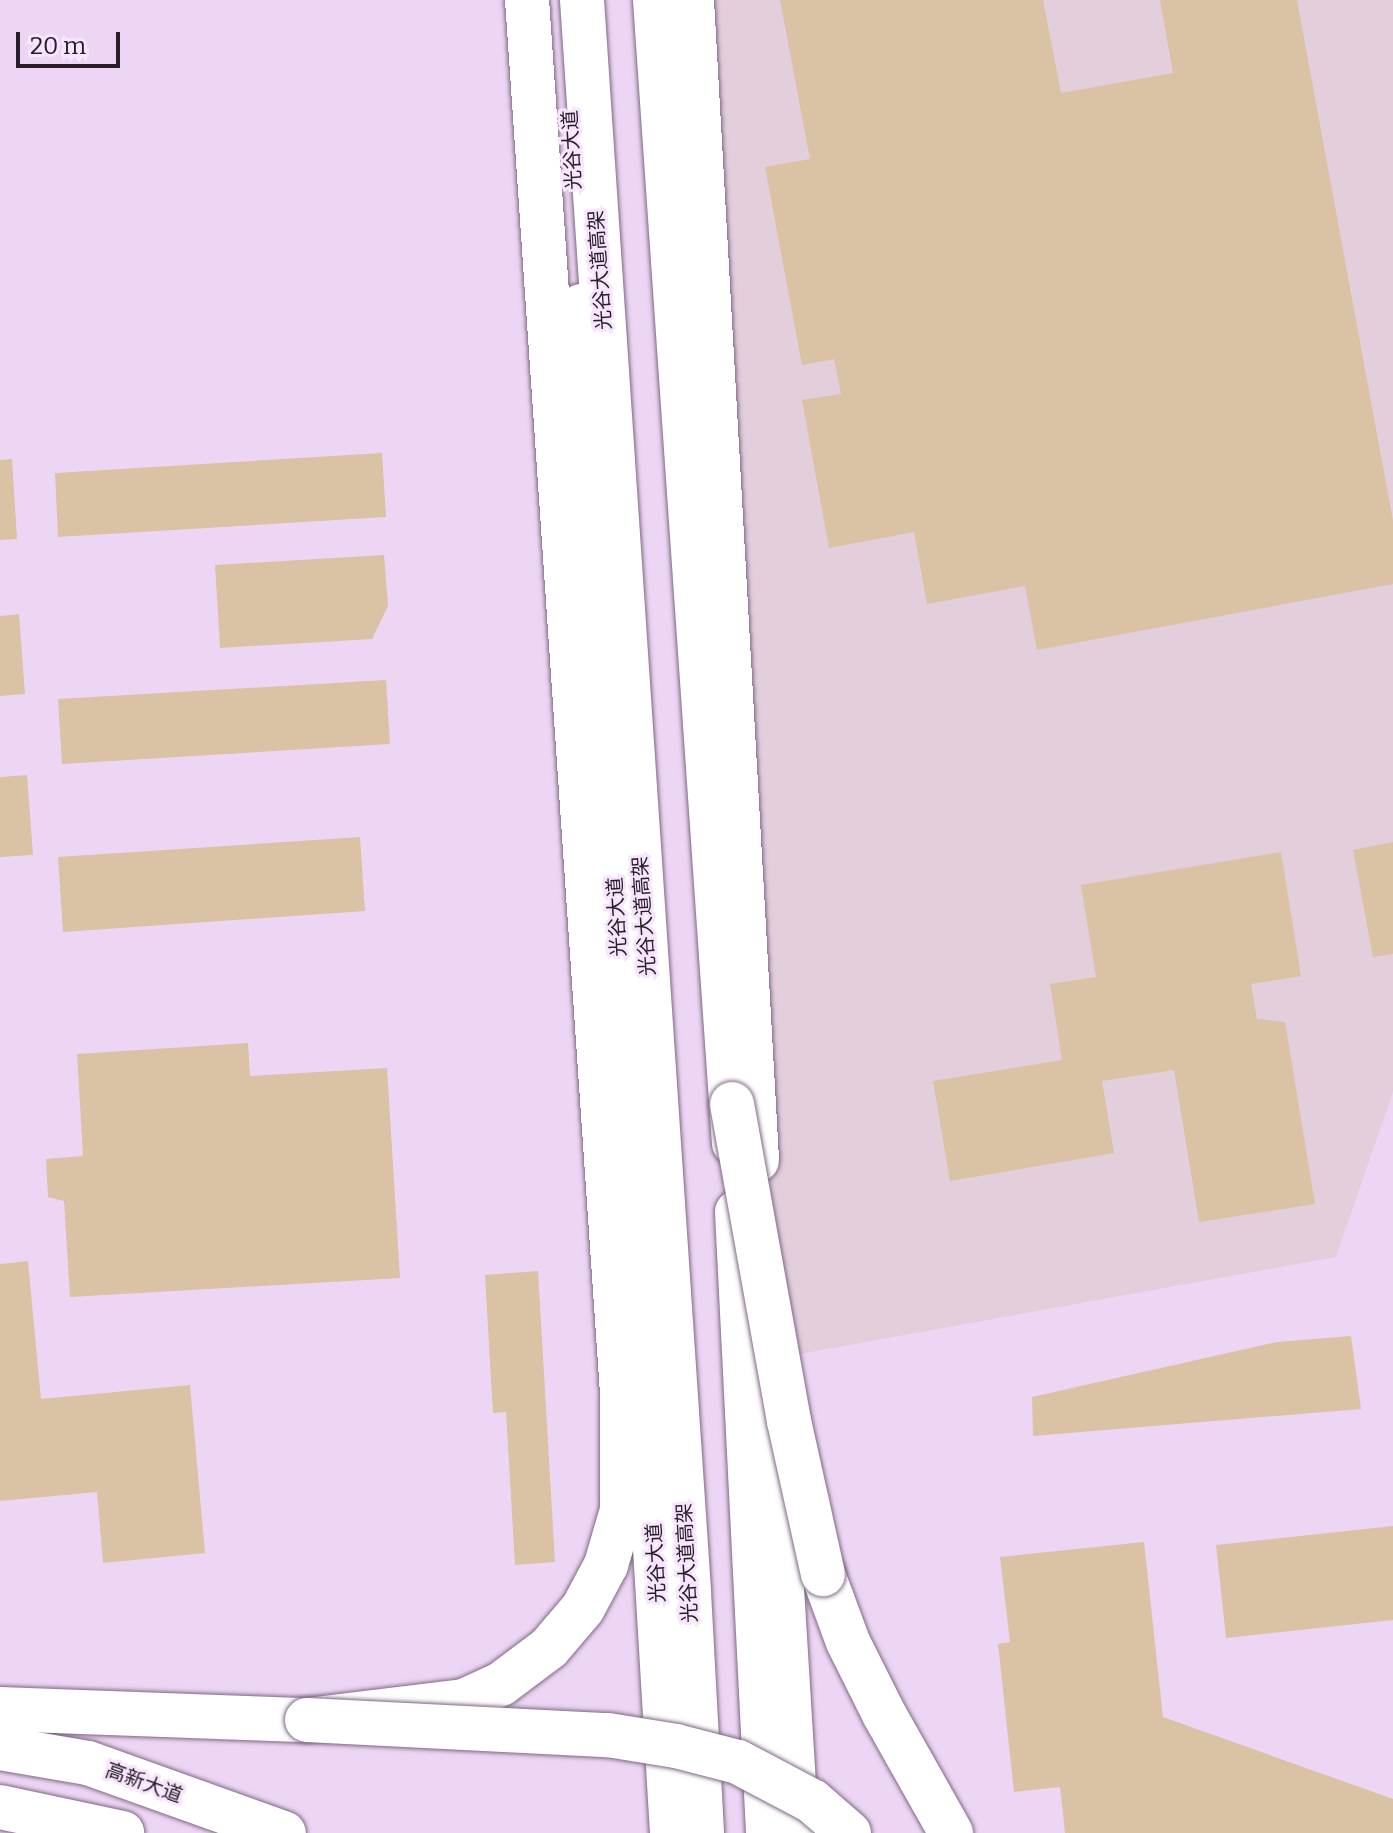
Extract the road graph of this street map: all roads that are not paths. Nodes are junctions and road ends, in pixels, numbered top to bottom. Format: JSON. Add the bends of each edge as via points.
{"nodes":[{"id":1,"x":527,"y":0,"type":"edge"},
{"id":2,"x":563,"y":0,"type":"edge"},
{"id":3,"x":582,"y":0,"type":"edge"},
{"id":4,"x":655,"y":0,"type":"edge"},
{"id":5,"x":692,"y":0,"type":"edge"},
{"id":6,"x":732,"y":1104,"type":"junction"},
{"id":7,"x":0,"y":1709,"type":"edge"},
{"id":8,"x":307,"y":1720,"type":"junction"},
{"id":9,"x":695,"y":1725,"type":"junction"},
{"id":10,"x":0,"y":1748,"type":"edge"},
{"id":11,"x":0,"y":1807,"type":"edge"},
{"id":12,"x":950,"y":1828,"type":"edge"},
{"id":13,"x":122,"y":1833,"type":"edge"},
{"id":14,"x":284,"y":1833,"type":"edge"},
{"id":15,"x":672,"y":1833,"type":"edge"},
{"id":16,"x":695,"y":1833,"type":"edge"},
{"id":17,"x":702,"y":1833,"type":"edge"},
{"id":18,"x":768,"y":1833,"type":"edge"},
{"id":19,"x":797,"y":1833,"type":"edge"},
{"id":20,"x":849,"y":1833,"type":"edge"}],
"edges":[{"from":1,"to":8,"type":"main road","bridge":true,"via":[[622,1393],[622,1510],[606,1565],[583,1608],[549,1648],[501,1684],[464,1701]]},
{"from":2,"to":15,"type":"main road","name":"光谷大道"},
{"from":3,"to":9,"type":"main road","name":"光谷大道高架"},
{"from":4,"to":6,"type":"main road"},
{"from":5,"to":19,"type":"main road"},
{"from":6,"to":12,"type":"main road","bridge":true,"via":[[789,1421],[823,1574],[878,1702]]},
{"from":6,"to":18,"type":"main road","bridge":true},
{"from":7,"to":8,"type":"main road"},
{"from":8,"to":20,"type":"main road","bridge":true,"via":[[608,1735],[676,1746],[738,1762],[812,1801]]},
{"from":9,"to":16,"type":"main road"},
{"from":9,"to":17,"type":"main road","name":"光谷大道高架"},
{"from":10,"to":14,"type":"main road","name":"高新大道","via":[[88,1763]]},
{"from":11,"to":13,"type":"main road"}]}
